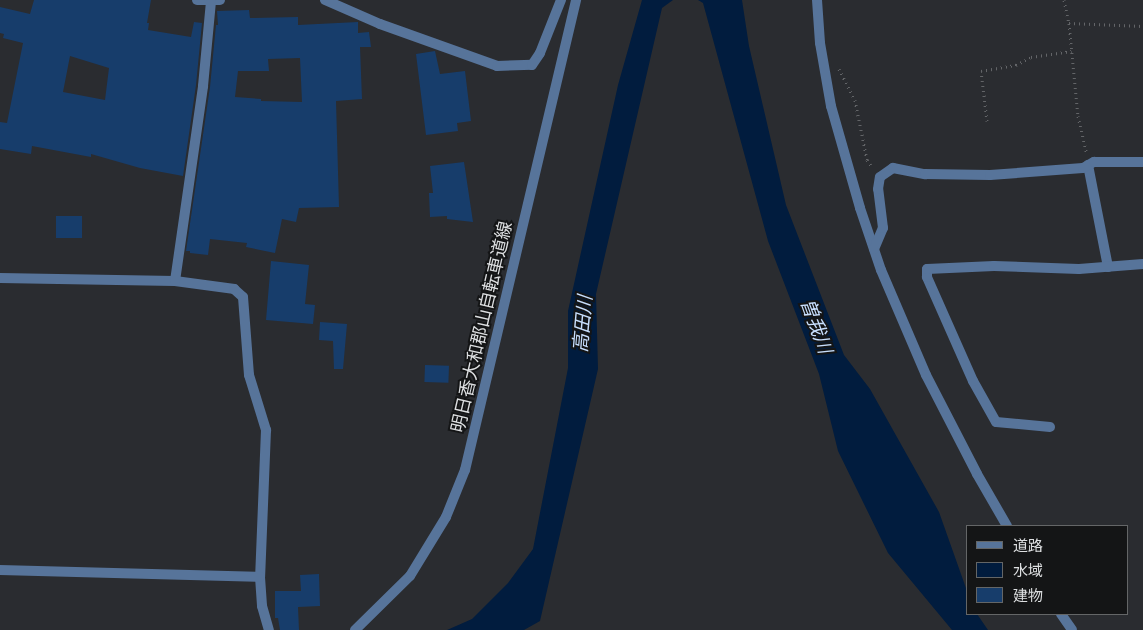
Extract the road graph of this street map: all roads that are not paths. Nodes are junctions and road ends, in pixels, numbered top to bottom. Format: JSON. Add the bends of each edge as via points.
{"nodes":[{"id":1,"x":197,"y":0,"type":"edge"},
{"id":2,"x":325,"y":0,"type":"edge"},
{"id":3,"x":561,"y":0,"type":"edge"},
{"id":4,"x":576,"y":0,"type":"edge"},
{"id":5,"x":817,"y":0,"type":"edge"},
{"id":6,"x":216,"y":1,"type":"edge"},
{"id":7,"x":1143,"y":162,"type":"edge"},
{"id":8,"x":1088,"y":165,"type":"junction"},
{"id":9,"x":874,"y":249,"type":"junction"},
{"id":10,"x":1143,"y":264,"type":"edge"},
{"id":11,"x":1108,"y":267,"type":"junction"},
{"id":12,"x":0,"y":278,"type":"edge"},
{"id":13,"x":175,"y":281,"type":"junction"},
{"id":14,"x":1050,"y":427,"type":"dead end"},
{"id":15,"x":1006,"y":525,"type":"edge"},
{"id":16,"x":0,"y":570,"type":"edge"},
{"id":17,"x":260,"y":577,"type":"junction"},
{"id":18,"x":1062,"y":615,"type":"edge"},
{"id":19,"x":269,"y":630,"type":"edge"},
{"id":20,"x":355,"y":630,"type":"edge"},
{"id":21,"x":1072,"y":630,"type":"edge"}],
"edges":[{"from":1,"to":6,"type":"street"},
{"from":2,"to":3,"type":"street","via":[[380,24],[497,66],[532,65]]},
{"from":4,"to":20,"type":"street","name":"明日香大和郡山自転車道線","via":[[465,470],[446,517],[410,576]]},
{"from":5,"to":9,"type":"street","via":[[820,42],[831,106]]},
{"from":6,"to":13,"type":"street"},
{"from":7,"to":8,"type":"street","via":[[1094,162]]},
{"from":8,"to":9,"type":"street","via":[[990,175],[925,174],[892,168],[880,177],[878,189],[884,228]]},
{"from":8,"to":11,"type":"street"},
{"from":9,"to":15,"type":"street","via":[[926,375]]},
{"from":10,"to":11,"type":"street"},
{"from":11,"to":14,"type":"street","via":[[927,269],[927,278],[973,381],[996,422]]},
{"from":12,"to":13,"type":"street"},
{"from":13,"to":17,"type":"street","via":[[234,289],[243,297],[249,375],[266,430]]},
{"from":16,"to":17,"type":"street"},
{"from":17,"to":19,"type":"street","via":[[262,606]]},
{"from":18,"to":21,"type":"street"}]}
